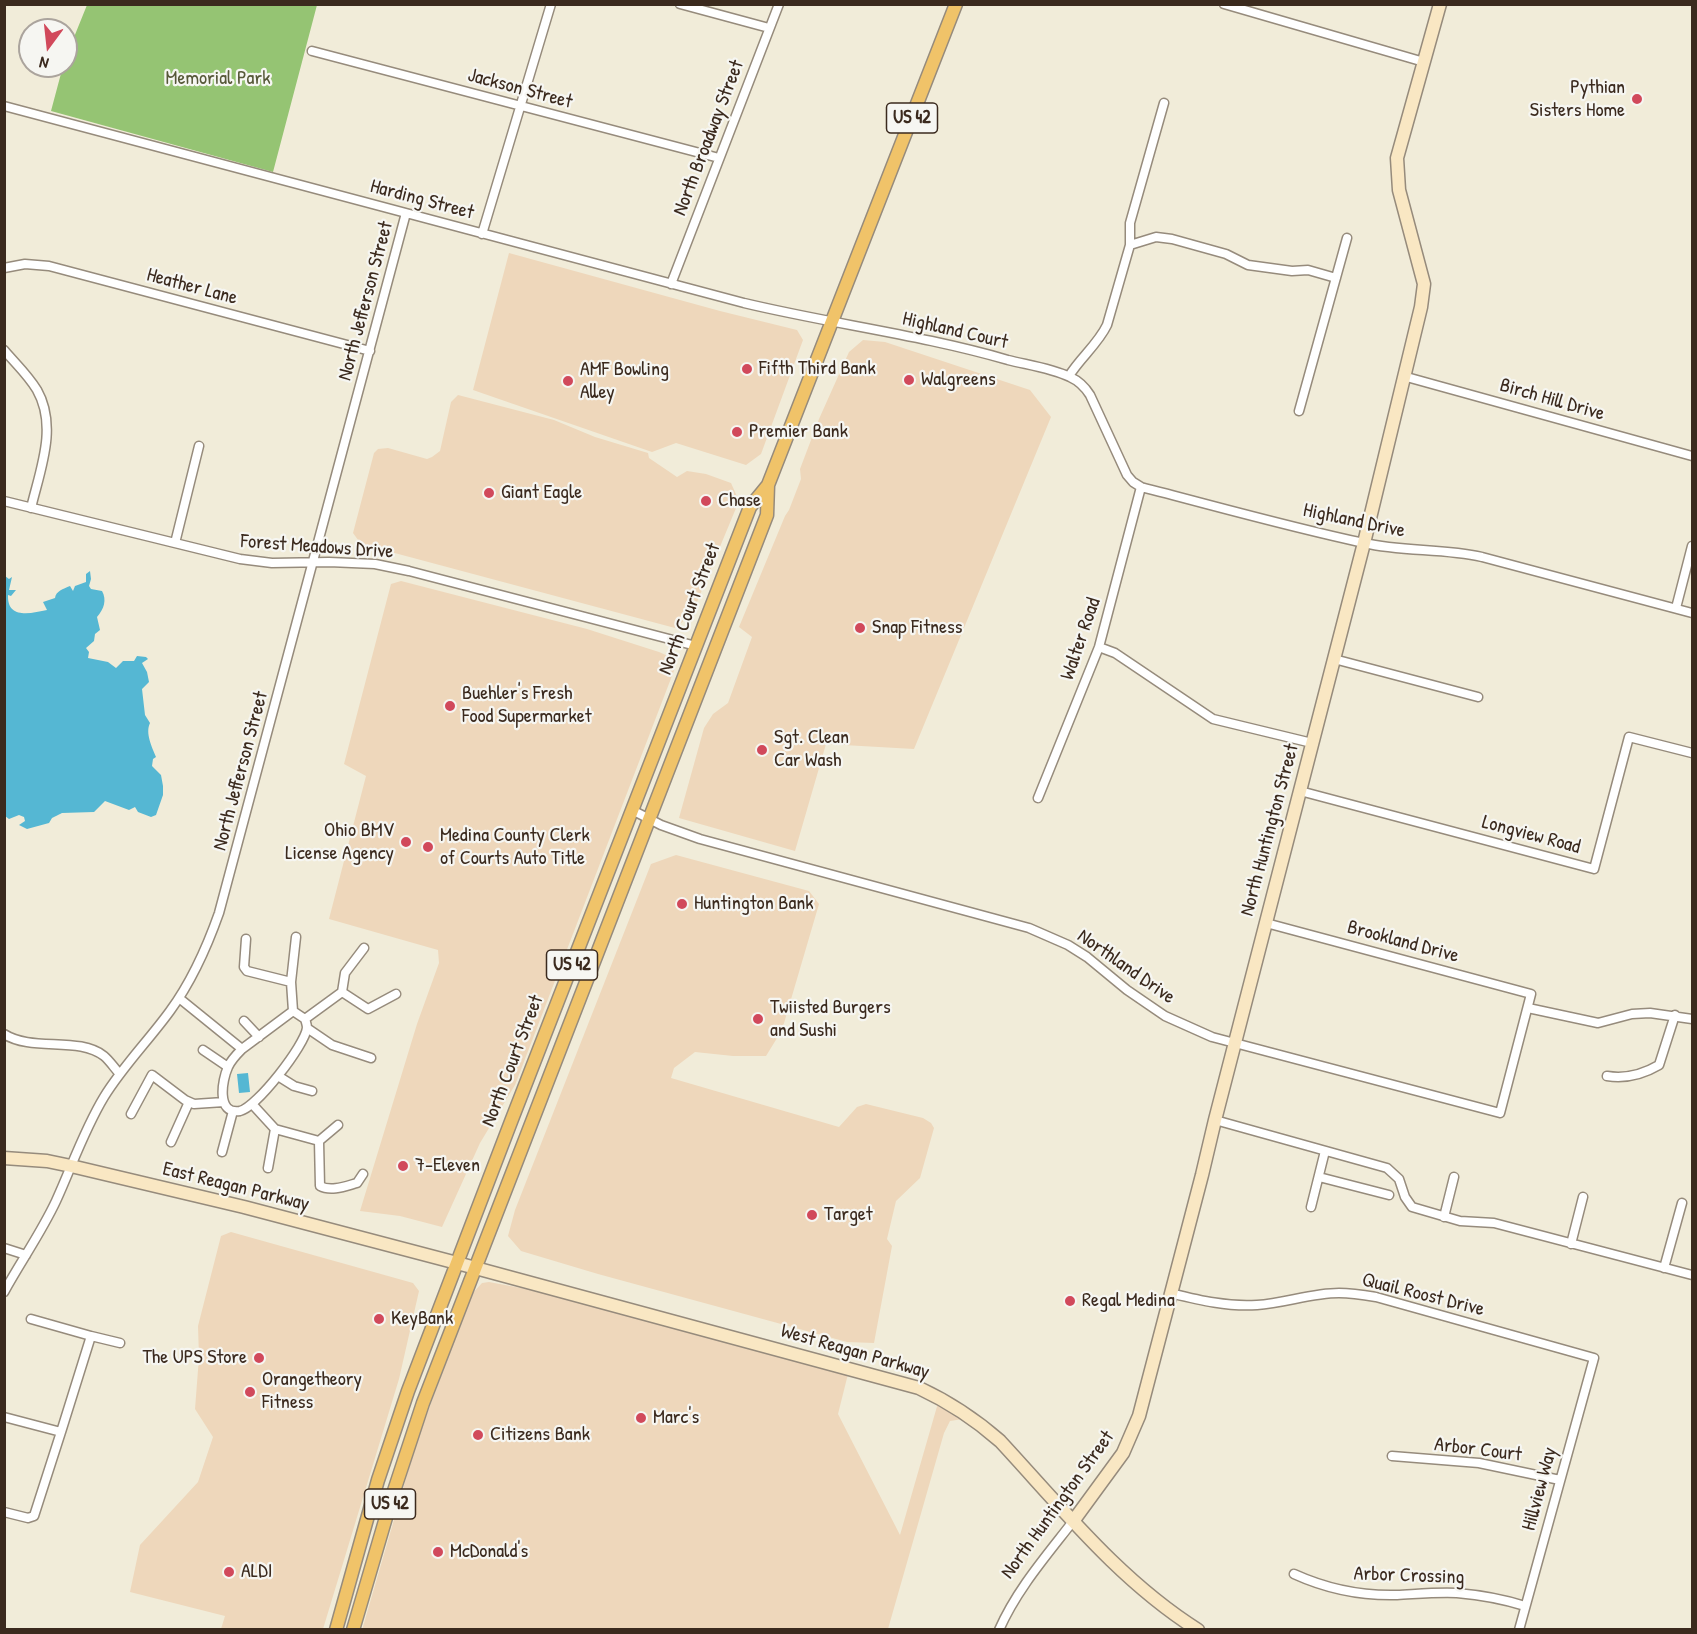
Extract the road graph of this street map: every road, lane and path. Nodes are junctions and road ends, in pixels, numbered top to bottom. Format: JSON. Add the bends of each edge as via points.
{"nodes":[{"id":1,"x":551,"y":4,"type":"edge"},
{"id":2,"x":680,"y":4,"type":"edge"},
{"id":3,"x":778,"y":4,"type":"edge"},
{"id":4,"x":956,"y":4,"type":"edge"},
{"id":5,"x":1224,"y":4,"type":"edge"},
{"id":6,"x":1440,"y":4,"type":"edge"},
{"id":7,"x":769,"y":28,"type":"junction"},
{"id":8,"x":312,"y":51,"type":"dead end"},
{"id":9,"x":1424,"y":62,"type":"junction"},
{"id":10,"x":1164,"y":103,"type":"dead end"},
{"id":11,"x":4,"y":106,"type":"edge"},
{"id":12,"x":519,"y":106,"type":"junction"},
{"id":13,"x":719,"y":158,"type":"junction"},
{"id":14,"x":406,"y":213,"type":"junction"},
{"id":15,"x":482,"y":234,"type":"junction"},
{"id":16,"x":1347,"y":238,"type":"dead end"},
{"id":17,"x":1131,"y":245,"type":"junction"},
{"id":18,"x":4,"y":268,"type":"edge"},
{"id":19,"x":1336,"y":278,"type":"junction"},
{"id":20,"x":671,"y":284,"type":"junction"},
{"id":21,"x":831,"y":322,"type":"junction"},
{"id":22,"x":4,"y":350,"type":"edge"},
{"id":23,"x":370,"y":351,"type":"junction"},
{"id":24,"x":1069,"y":376,"type":"junction"},
{"id":25,"x":1403,"y":376,"type":"junction"},
{"id":26,"x":1299,"y":411,"type":"dead end"},
{"id":27,"x":199,"y":446,"type":"dead end"},
{"id":28,"x":1692,"y":456,"type":"edge"},
{"id":29,"x":768,"y":485,"type":"junction"},
{"id":30,"x":1141,"y":487,"type":"junction"},
{"id":31,"x":4,"y":501,"type":"edge"},
{"id":32,"x":31,"y":508,"type":"junction"},
{"id":33,"x":175,"y":543,"type":"junction"},
{"id":34,"x":1364,"y":543,"type":"junction"},
{"id":35,"x":1692,"y":546,"type":"edge"},
{"id":36,"x":314,"y":562,"type":"junction"},
{"id":37,"x":1676,"y":608,"type":"junction"},
{"id":38,"x":1692,"y":613,"type":"edge"},
{"id":39,"x":696,"y":646,"type":"junction"},
{"id":40,"x":1099,"y":647,"type":"junction"},
{"id":41,"x":1334,"y":659,"type":"junction"},
{"id":42,"x":1478,"y":697,"type":"dead end"},
{"id":43,"x":1312,"y":743,"type":"junction"},
{"id":44,"x":1692,"y":753,"type":"edge"},
{"id":45,"x":1300,"y":791,"type":"junction"},
{"id":46,"x":1038,"y":798,"type":"dead end"},
{"id":47,"x":632,"y":810,"type":"junction"},
{"id":48,"x":649,"y":819,"type":"junction"},
{"id":49,"x":1266,"y":922,"type":"junction"},
{"id":50,"x":296,"y":937,"type":"dead end"},
{"id":51,"x":246,"y":939,"type":"dead end"},
{"id":52,"x":364,"y":948,"type":"dead end"},
{"id":53,"x":291,"y":982,"type":"junction"},
{"id":54,"x":342,"y":992,"type":"junction"},
{"id":55,"x":396,"y":994,"type":"dead end"},
{"id":56,"x":179,"y":998,"type":"junction"},
{"id":57,"x":1528,"y":1008,"type":"junction"},
{"id":58,"x":293,"y":1011,"type":"junction"},
{"id":59,"x":1675,"y":1015,"type":"junction"},
{"id":60,"x":1692,"y":1018,"type":"edge"},
{"id":61,"x":244,"y":1021,"type":"dead end"},
{"id":62,"x":306,"y":1023,"type":"junction"},
{"id":63,"x":4,"y":1034,"type":"edge"},
{"id":64,"x":259,"y":1037,"type":"junction"},
{"id":65,"x":1235,"y":1043,"type":"junction"},
{"id":66,"x":242,"y":1048,"type":"junction"},
{"id":67,"x":203,"y":1050,"type":"dead end"},
{"id":68,"x":371,"y":1058,"type":"dead end"},
{"id":69,"x":228,"y":1067,"type":"junction"},
{"id":70,"x":120,"y":1074,"type":"junction"},
{"id":71,"x":278,"y":1076,"type":"junction"},
{"id":72,"x":1607,"y":1076,"type":"dead end"},
{"id":73,"x":312,"y":1091,"type":"dead end"},
{"id":74,"x":189,"y":1102,"type":"junction"},
{"id":75,"x":224,"y":1102,"type":"junction"},
{"id":76,"x":252,"y":1105,"type":"junction"},
{"id":77,"x":233,"y":1111,"type":"junction"},
{"id":78,"x":131,"y":1114,"type":"dead end"},
{"id":79,"x":1215,"y":1120,"type":"junction"},
{"id":80,"x":338,"y":1125,"type":"dead end"},
{"id":81,"x":274,"y":1129,"type":"junction"},
{"id":82,"x":319,"y":1141,"type":"junction"},
{"id":83,"x":171,"y":1143,"type":"dead end"},
{"id":84,"x":1325,"y":1151,"type":"junction"},
{"id":85,"x":222,"y":1152,"type":"dead end"},
{"id":86,"x":4,"y":1158,"type":"edge"},
{"id":87,"x":71,"y":1166,"type":"junction"},
{"id":88,"x":268,"y":1168,"type":"dead end"},
{"id":89,"x":363,"y":1174,"type":"dead end"},
{"id":90,"x":1318,"y":1177,"type":"junction"},
{"id":91,"x":1454,"y":1178,"type":"dead end"},
{"id":92,"x":1389,"y":1195,"type":"dead end"},
{"id":93,"x":1583,"y":1197,"type":"dead end"},
{"id":94,"x":1682,"y":1203,"type":"dead end"},
{"id":95,"x":1311,"y":1207,"type":"dead end"},
{"id":96,"x":1444,"y":1217,"type":"junction"},
{"id":97,"x":1571,"y":1244,"type":"junction"},
{"id":98,"x":4,"y":1248,"type":"edge"},
{"id":99,"x":26,"y":1255,"type":"junction"},
{"id":100,"x":457,"y":1263,"type":"junction"},
{"id":101,"x":474,"y":1268,"type":"junction"},
{"id":102,"x":1664,"y":1268,"type":"junction"},
{"id":103,"x":1692,"y":1275,"type":"edge"},
{"id":104,"x":4,"y":1292,"type":"edge"},
{"id":105,"x":1170,"y":1293,"type":"junction"},
{"id":106,"x":31,"y":1319,"type":"dead end"},
{"id":107,"x":91,"y":1336,"type":"junction"},
{"id":108,"x":120,"y":1343,"type":"dead end"},
{"id":109,"x":1594,"y":1358,"type":"joint"},
{"id":110,"x":4,"y":1417,"type":"edge"},
{"id":111,"x":61,"y":1432,"type":"junction"},
{"id":112,"x":1392,"y":1456,"type":"dead end"},
{"id":113,"x":1560,"y":1480,"type":"junction"},
{"id":114,"x":4,"y":1512,"type":"edge"},
{"id":115,"x":1074,"y":1520,"type":"junction"},
{"id":116,"x":1293,"y":1574,"type":"dead end"},
{"id":117,"x":1525,"y":1606,"type":"junction"},
{"id":118,"x":336,"y":1629,"type":"edge"},
{"id":119,"x":353,"y":1629,"type":"edge"},
{"id":120,"x":999,"y":1629,"type":"edge"},
{"id":121,"x":1198,"y":1629,"type":"edge"},
{"id":122,"x":1519,"y":1629,"type":"edge"}],
"edges":[{"from":1,"to":12,"type":"street"},
{"from":2,"to":7,"type":"street"},
{"from":3,"to":7,"type":"street","name":"North Broadway Street"},
{"from":4,"to":21,"type":"main road","name":"North Court Street","number":"US 42"},
{"from":5,"to":9,"type":"street"},
{"from":6,"to":9,"type":"street","name":"North Huntington Street"},
{"from":7,"to":13,"type":"street","name":"North Broadway Street"},
{"from":8,"to":12,"type":"street","name":"Jackson Street"},
{"from":9,"to":25,"type":"street","name":"North Huntington Street","via":[[1397,158],[1399,190],[1424,284]]},
{"from":10,"to":17,"type":"street","via":[[1130,223]]},
{"from":11,"to":14,"type":"street","name":"Harding Street"},
{"from":12,"to":13,"type":"street","name":"Jackson Street"},
{"from":12,"to":15,"type":"street"},
{"from":13,"to":20,"type":"street","name":"North Broadway Street"},
{"from":14,"to":15,"type":"street","name":"Harding Street"},
{"from":14,"to":23,"type":"street","name":"North Jefferson Street"},
{"from":15,"to":20,"type":"street","name":"Harding Street"},
{"from":16,"to":19,"type":"street"},
{"from":17,"to":19,"type":"street","via":[[1156,237],[1172,239],[1226,254],[1248,265],[1292,272],[1308,270]]},
{"from":17,"to":24,"type":"street","via":[[1103,334]]},
{"from":18,"to":23,"type":"street","name":"Heather Lane","via":[[25,264],[48,266]]},
{"from":19,"to":26,"type":"street"},
{"from":20,"to":21,"type":"street","name":"Harding Street"},
{"from":21,"to":24,"type":"street","name":"Highland Court","via":[[974,350]]},
{"from":21,"to":29,"type":"main road","name":"North Court Street","number":"US 42"},
{"from":22,"to":32,"type":"street","via":[[36,389],[46,414],[47,442]]},
{"from":23,"to":36,"type":"street","name":"North Jefferson Street"},
{"from":24,"to":30,"type":"street","via":[[1090,395],[1128,475]]},
{"from":25,"to":28,"type":"street","name":"Birch Hill Drive"},
{"from":25,"to":34,"type":"street","name":"North Huntington Street"},
{"from":27,"to":33,"type":"street"},
{"from":29,"to":39,"type":"main road","name":"North Court Street","number":"US 42","via":[[750,507]]},
{"from":29,"to":48,"type":"main road","name":"North Court Street","number":"US 42","via":[[767,515]]},
{"from":30,"to":34,"type":"street","name":"Highland Drive"},
{"from":30,"to":40,"type":"street","name":"Walter Road"},
{"from":31,"to":32,"type":"street","name":"Forest Meadows Drive"},
{"from":32,"to":33,"type":"street","name":"Forest Meadows Drive"},
{"from":33,"to":36,"type":"street","name":"Forest Meadows Drive","via":[[263,563]]},
{"from":34,"to":37,"type":"street","name":"Highland Drive","via":[[1471,555]]},
{"from":34,"to":41,"type":"street","name":"North Huntington Street"},
{"from":35,"to":37,"type":"street"},
{"from":36,"to":39,"type":"street","name":"Forest Meadows Drive","via":[[353,562],[409,571]]},
{"from":36,"to":56,"type":"street","name":"North Jefferson Street","via":[[219,913],[198,966]]},
{"from":37,"to":38,"type":"street","name":"Highland Drive"},
{"from":39,"to":47,"type":"main road","name":"North Court Street","number":"US 42"},
{"from":40,"to":43,"type":"street","via":[[1115,653],[1213,719]]},
{"from":40,"to":46,"type":"street","name":"Walter Road"},
{"from":41,"to":42,"type":"street"},
{"from":41,"to":43,"type":"street","name":"North Huntington Street"},
{"from":43,"to":45,"type":"street","name":"North Huntington Street"},
{"from":44,"to":45,"type":"street","name":"Longview Road","via":[[1629,737],[1594,868]]},
{"from":45,"to":49,"type":"street","name":"North Huntington Street"},
{"from":47,"to":48,"type":"street","name":"Northland Drive"},
{"from":47,"to":100,"type":"main road","name":"North Court Street","number":"US 42"},
{"from":48,"to":65,"type":"street","name":"Northland Drive","via":[[700,839],[1029,928],[1087,957],[1166,1016]]},
{"from":48,"to":101,"type":"main road","name":"North Court Street","number":"US 42"},
{"from":49,"to":57,"type":"street","name":"Brookland Drive","via":[[1531,994]]},
{"from":49,"to":65,"type":"street","name":"North Huntington Street"},
{"from":50,"to":53,"type":"street"},
{"from":51,"to":53,"type":"street","via":[[247,971]]},
{"from":52,"to":54,"type":"street","via":[[345,973]]},
{"from":53,"to":58,"type":"street"},
{"from":54,"to":55,"type":"street","via":[[368,1009]]},
{"from":54,"to":62,"type":"street"},
{"from":56,"to":66,"type":"street"},
{"from":56,"to":70,"type":"street","name":"North Jefferson Street"},
{"from":57,"to":59,"type":"street","via":[[1598,1023],[1632,1014]]},
{"from":57,"to":65,"type":"street","name":"Northland Drive","via":[[1500,1113]]},
{"from":58,"to":62,"type":"street"},
{"from":58,"to":64,"type":"street"},
{"from":59,"to":60,"type":"street"},
{"from":59,"to":72,"type":"street","via":[[1659,1065],[1638,1075]]},
{"from":61,"to":64,"type":"street"},
{"from":62,"to":68,"type":"street","via":[[332,1045]]},
{"from":62,"to":71,"type":"street"},
{"from":63,"to":70,"type":"street","via":[[89,1050],[104,1056]]},
{"from":64,"to":66,"type":"street"},
{"from":65,"to":79,"type":"street","name":"North Huntington Street"},
{"from":66,"to":69,"type":"street"},
{"from":67,"to":69,"type":"street"},
{"from":69,"to":75,"type":"street"},
{"from":70,"to":87,"type":"street","name":"North Jefferson Street","via":[[91,1121]]},
{"from":71,"to":73,"type":"street"},
{"from":71,"to":76,"type":"street"},
{"from":74,"to":75,"type":"street"},
{"from":74,"to":78,"type":"street","via":[[152,1075]]},
{"from":74,"to":83,"type":"street"},
{"from":75,"to":77,"type":"street"},
{"from":76,"to":77,"type":"street"},
{"from":76,"to":81,"type":"street"},
{"from":77,"to":85,"type":"street"},
{"from":79,"to":84,"type":"street"},
{"from":79,"to":105,"type":"street","name":"North Huntington Street"},
{"from":80,"to":82,"type":"street"},
{"from":81,"to":82,"type":"street"},
{"from":81,"to":88,"type":"street"},
{"from":82,"to":89,"type":"street","via":[[320,1185],[342,1187],[357,1183]]},
{"from":84,"to":90,"type":"street"},
{"from":84,"to":96,"type":"street","via":[[1387,1168],[1399,1179],[1404,1197],[1412,1207]]},
{"from":86,"to":87,"type":"street","name":"East Reagan Parkway"},
{"from":87,"to":99,"type":"street","name":"North Jefferson Street"},
{"from":87,"to":100,"type":"street","name":"East Reagan Parkway"},
{"from":90,"to":92,"type":"street"},
{"from":90,"to":95,"type":"street"},
{"from":91,"to":96,"type":"street"},
{"from":93,"to":97,"type":"street"},
{"from":94,"to":102,"type":"street"},
{"from":96,"to":97,"type":"street","via":[[1494,1223]]},
{"from":97,"to":102,"type":"street"},
{"from":98,"to":99,"type":"street"},
{"from":99,"to":104,"type":"street","name":"North Jefferson Street"},
{"from":100,"to":101,"type":"street","name":"West Reagan Parkway"},
{"from":100,"to":118,"type":"main road","name":"North Court Street","number":"US 42","via":[[388,1449]]},
{"from":101,"to":115,"type":"street","name":"West Reagan Parkway","via":[[919,1388],[981,1424]]},
{"from":101,"to":119,"type":"main road","name":"North Court Street","number":"US 42","via":[[423,1403]]},
{"from":102,"to":103,"type":"street"},
{"from":105,"to":109,"type":"street","name":"Quail Roost Drive","via":[[1211,1303],[1255,1305],[1318,1295],[1356,1294]]},
{"from":105,"to":115,"type":"street","name":"North Huntington Street","via":[[1131,1436],[1113,1469]]},
{"from":106,"to":107,"type":"street"},
{"from":107,"to":108,"type":"street"},
{"from":107,"to":111,"type":"street"},
{"from":109,"to":113,"type":"street","name":"Hillview Way"},
{"from":110,"to":111,"type":"street"},
{"from":111,"to":114,"type":"street","via":[[34,1516]]},
{"from":112,"to":113,"type":"street","name":"Arbor Court","via":[[1479,1463]]},
{"from":113,"to":117,"type":"street","name":"Hillview Way"},
{"from":115,"to":120,"type":"street","name":"North Huntington Street","via":[[1027,1581]]},
{"from":115,"to":121,"type":"street","name":"West Reagan Parkway","via":[[1134,1583]]},
{"from":116,"to":117,"type":"street","name":"Arbor Crossing","via":[[1349,1592],[1456,1593]]},
{"from":117,"to":122,"type":"street","name":"Hillview Way"}]}
